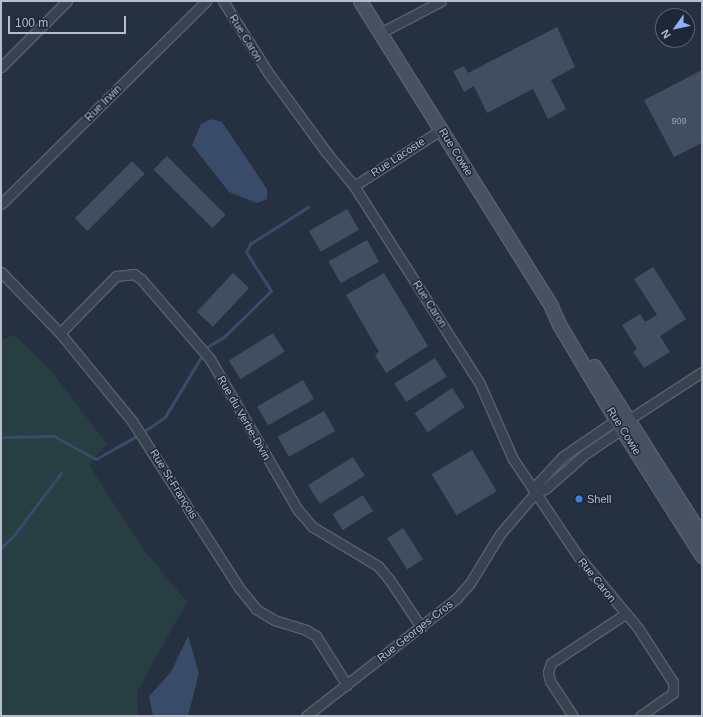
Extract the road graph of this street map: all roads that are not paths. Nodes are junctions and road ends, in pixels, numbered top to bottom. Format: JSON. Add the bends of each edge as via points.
{"nodes":[{"id":1,"x":67,"y":1,"type":"edge"},
{"id":2,"x":206,"y":1,"type":"edge"},
{"id":3,"x":223,"y":1,"type":"edge"},
{"id":4,"x":360,"y":1,"type":"edge"},
{"id":5,"x":441,"y":1,"type":"edge"},
{"id":6,"x":380,"y":33,"type":"junction"},
{"id":7,"x":1,"y":67,"type":"edge"},
{"id":8,"x":442,"y":129,"type":"junction"},
{"id":9,"x":354,"y":186,"type":"junction"},
{"id":10,"x":1,"y":204,"type":"edge"},
{"id":11,"x":1,"y":272,"type":"edge"},
{"id":12,"x":60,"y":333,"type":"junction"},
{"id":13,"x":702,"y":372,"type":"edge"},
{"id":14,"x":622,"y":423,"type":"junction"},
{"id":15,"x":571,"y":451,"type":"junction"},
{"id":16,"x":578,"y":460,"type":"junction"},
{"id":17,"x":536,"y":492,"type":"junction"},
{"id":18,"x":702,"y":536,"type":"edge"},
{"id":19,"x":702,"y":556,"type":"edge"},
{"id":20,"x":625,"y":614,"type":"junction"},
{"id":21,"x":421,"y":627,"type":"junction"},
{"id":22,"x":346,"y":685,"type":"junction"},
{"id":23,"x":306,"y":716,"type":"edge"},
{"id":24,"x":573,"y":716,"type":"edge"},
{"id":25,"x":640,"y":716,"type":"edge"}],
"edges":[{"from":1,"to":7,"type":"street"},
{"from":2,"to":10,"type":"street","name":"Rue Irwin"},
{"from":3,"to":9,"type":"street","name":"Rue Caron","via":[[269,74]]},
{"from":4,"to":6,"type":"main road","name":"Rue Cowie"},
{"from":5,"to":6,"type":"street"},
{"from":6,"to":8,"type":"main road","name":"Rue Cowie"},
{"from":8,"to":9,"type":"street","name":"Rue Lacoste"},
{"from":8,"to":14,"type":"main road","name":"Rue Cowie","via":[[550,304],[566,321]]},
{"from":9,"to":17,"type":"street","name":"Rue Caron","via":[[480,382],[513,459]]},
{"from":11,"to":12,"type":"street","name":"Rue St-François"},
{"from":12,"to":21,"type":"street","name":"Rue du Verbe-Divin","via":[[116,276],[134,274],[141,278],[210,359],[298,510],[313,527],[378,566]]},
{"from":12,"to":22,"type":"street","name":"Rue St-François","via":[[148,442],[240,589],[256,609],[274,620],[306,630],[316,636]]},
{"from":13,"to":14,"type":"street","name":"Rue Georges-Cros"},
{"from":14,"to":15,"type":"street","name":"Rue Georges-Cros"},
{"from":14,"to":16,"type":"street","name":"Rue Georges-Cros"},
{"from":14,"to":18,"type":"main road","name":"Rue Cowie"},
{"from":14,"to":19,"type":"main road","name":"Rue Cowie"},
{"from":15,"to":16,"type":"street"},
{"from":15,"to":17,"type":"street","name":"Rue Georges-Cros","via":[[538,483]]},
{"from":16,"to":17,"type":"street","name":"Rue Georges-Cros","via":[[545,489]]},
{"from":17,"to":20,"type":"street","name":"Rue Caron","via":[[578,556]]},
{"from":17,"to":21,"type":"street","name":"Rue Georges-Cros","via":[[500,534],[470,583],[438,616]]},
{"from":20,"to":24,"type":"street","via":[[551,663],[548,672],[550,681]]},
{"from":20,"to":25,"type":"street","name":"Rue Caron","via":[[652,648],[673,682],[673,693]]},
{"from":21,"to":22,"type":"street","name":"Rue Georges-Cros"},
{"from":22,"to":23,"type":"street","name":"Rue Georges-Cros"}]}
